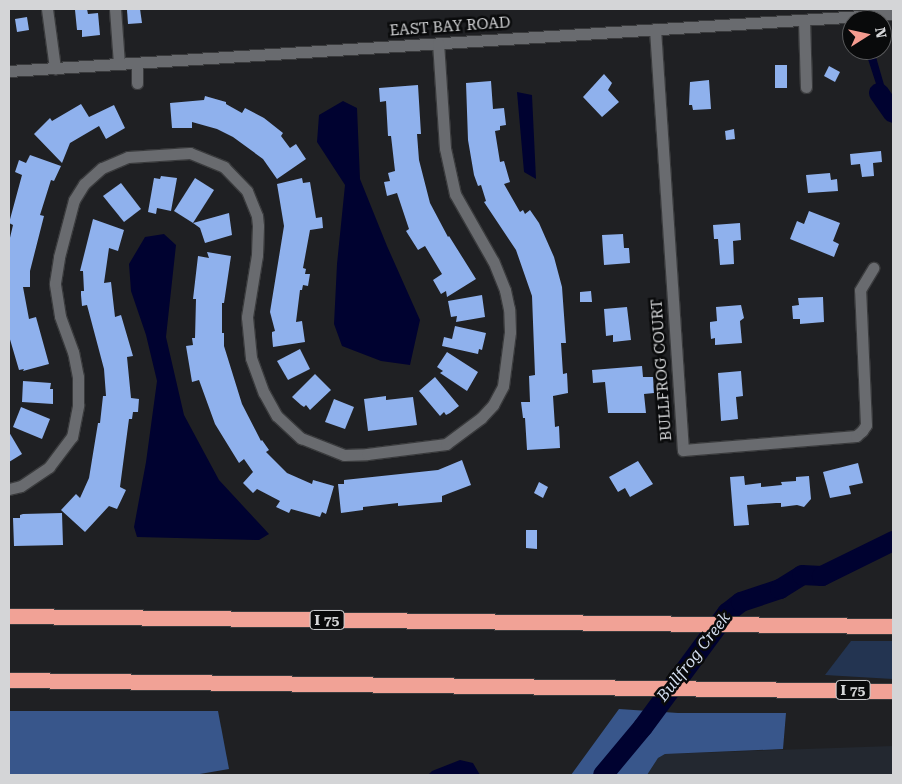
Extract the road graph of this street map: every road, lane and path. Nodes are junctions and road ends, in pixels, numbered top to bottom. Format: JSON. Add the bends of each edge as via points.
{"nodes":[{"id":1,"x":47,"y":9,"type":"edge"},
{"id":2,"x":115,"y":9,"type":"edge"},
{"id":3,"x":893,"y":14,"type":"edge"},
{"id":4,"x":804,"y":20,"type":"junction"},
{"id":5,"x":655,"y":29,"type":"junction"},
{"id":6,"x":438,"y":43,"type":"junction"},
{"id":7,"x":137,"y":63,"type":"junction"},
{"id":8,"x":119,"y":64,"type":"junction"},
{"id":9,"x":55,"y":68,"type":"junction"},
{"id":10,"x":9,"y":71,"type":"edge"},
{"id":11,"x":137,"y":83,"type":"dead end"},
{"id":12,"x":806,"y":87,"type":"dead end"},
{"id":13,"x":873,"y":268,"type":"dead end"},
{"id":14,"x":9,"y":489,"type":"edge"},
{"id":15,"x":9,"y":616,"type":"edge"},
{"id":16,"x":893,"y":626,"type":"edge"},
{"id":17,"x":9,"y":680,"type":"edge"},
{"id":18,"x":893,"y":691,"type":"edge"}],
"edges":[{"from":1,"to":9,"type":"street"},
{"from":2,"to":8,"type":"street"},
{"from":3,"to":4,"type":"street","name":"EAST BAY ROAD"},
{"from":4,"to":5,"type":"street","name":"EAST BAY ROAD"},
{"from":4,"to":12,"type":"street"},
{"from":5,"to":6,"type":"street","name":"EAST BAY ROAD"},
{"from":5,"to":13,"type":"street","name":"BULLFROG COURT","via":[[683,450],[856,436],[862,432],[866,425],[860,290]]},
{"from":6,"to":7,"type":"street","name":"EAST BAY ROAD"},
{"from":6,"to":14,"type":"street","via":[[445,148],[455,194],[493,261],[505,290],[508,309],[510,332],[503,386],[493,405],[481,418],[446,444],[368,454],[344,455],[301,438],[276,416],[251,358],[247,317],[258,226],[252,200],[224,167],[199,156],[128,157],[102,168],[84,184],[74,200],[59,257],[56,283],[60,316],[74,352],[78,377],[78,405],[72,437],[50,467],[21,486]]},
{"from":7,"to":8,"type":"street","name":"EAST BAY ROAD"},
{"from":7,"to":11,"type":"street"},
{"from":8,"to":9,"type":"street","name":"EAST BAY ROAD"},
{"from":9,"to":10,"type":"street","name":"EAST BAY ROAD"},
{"from":15,"to":16,"type":"highway","number":"I 75"},
{"from":17,"to":18,"type":"highway","number":"I 75"}]}
